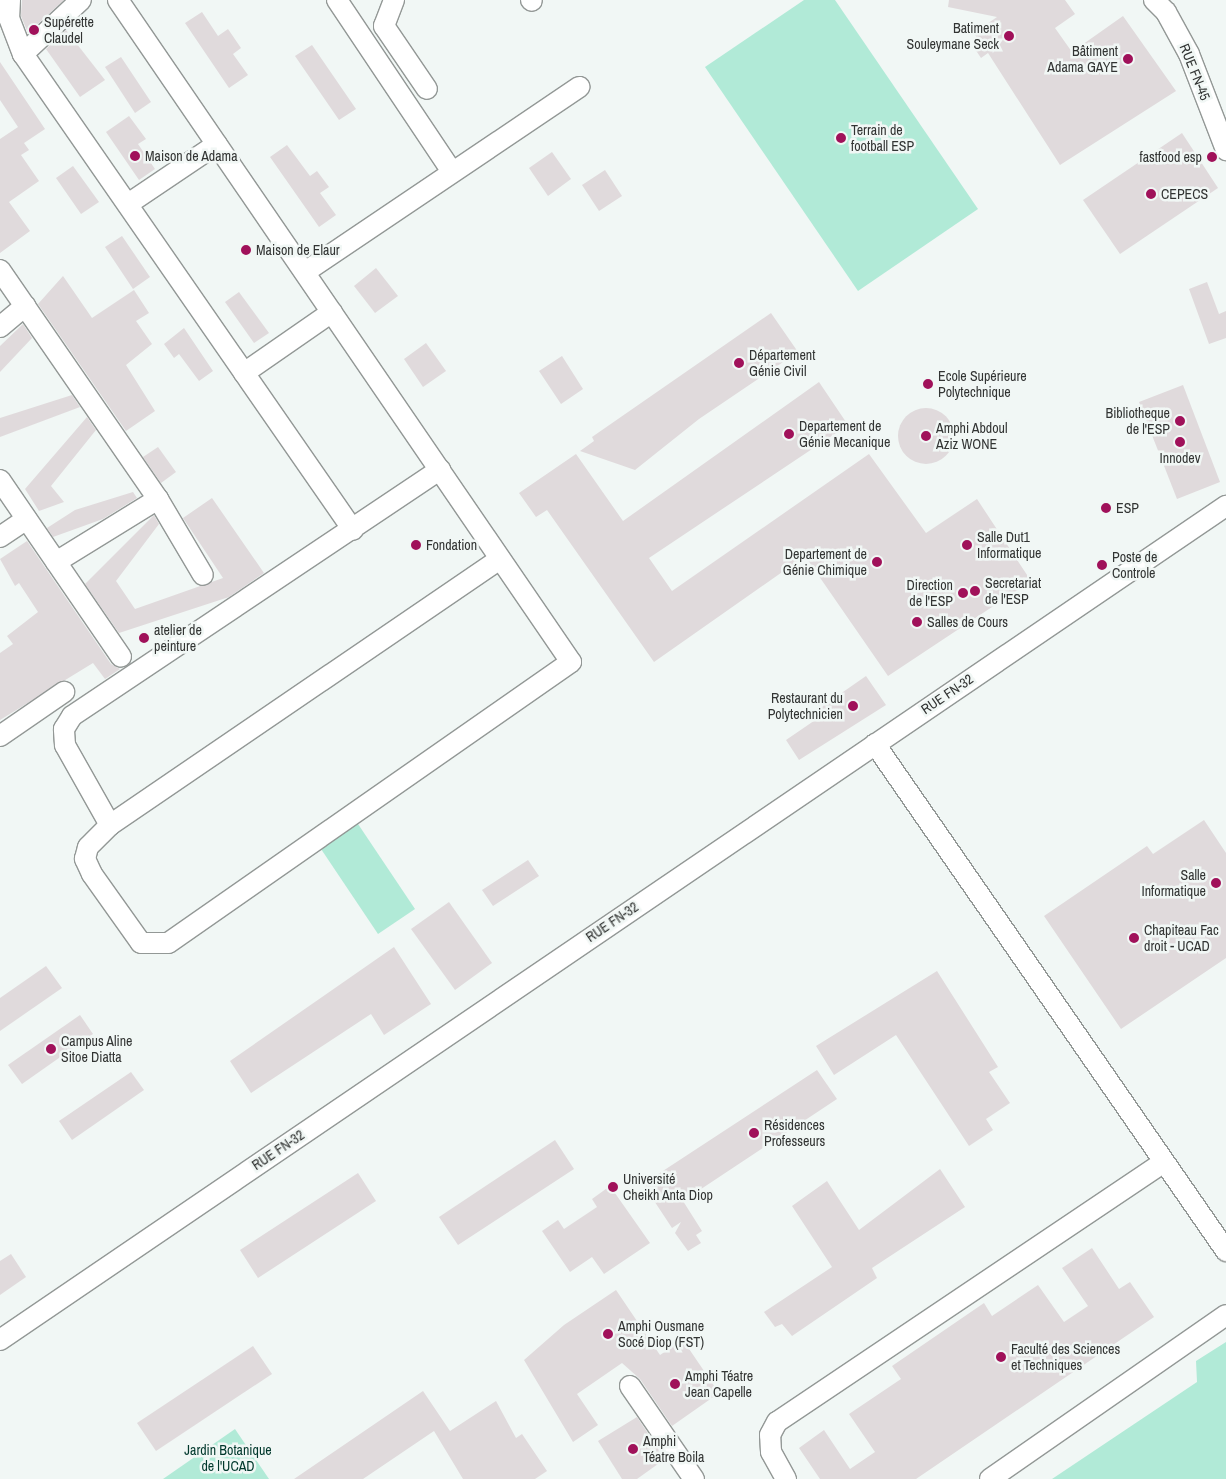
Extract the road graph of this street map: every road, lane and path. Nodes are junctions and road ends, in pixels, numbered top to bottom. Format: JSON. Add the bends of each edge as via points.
{"nodes":[{"id":1,"x":10,"y":0,"type":"edge"},
{"id":2,"x":81,"y":0,"type":"edge"},
{"id":3,"x":118,"y":0,"type":"edge"},
{"id":4,"x":337,"y":0,"type":"edge"},
{"id":5,"x":394,"y":0,"type":"edge"},
{"id":6,"x":1154,"y":0,"type":"edge"},
{"id":7,"x":23,"y":54,"type":"junction"},
{"id":8,"x":579,"y":87,"type":"dead end"},
{"id":9,"x":427,"y":89,"type":"dead end"},
{"id":10,"x":217,"y":144,"type":"junction"},
{"id":11,"x":1226,"y":150,"type":"edge"},
{"id":12,"x":452,"y":172,"type":"junction"},
{"id":13,"x":128,"y":204,"type":"junction"},
{"id":14,"x":0,"y":270,"type":"edge"},
{"id":15,"x":305,"y":272,"type":"junction"},
{"id":16,"x":25,"y":306,"type":"junction"},
{"id":17,"x":332,"y":312,"type":"junction"},
{"id":18,"x":0,"y":327,"type":"edge"},
{"id":19,"x":244,"y":373,"type":"junction"},
{"id":20,"x":440,"y":470,"type":"junction"},
{"id":21,"x":0,"y":480,"type":"edge"},
{"id":22,"x":158,"y":500,"type":"junction"},
{"id":23,"x":1226,"y":506,"type":"edge"},
{"id":24,"x":26,"y":519,"type":"junction"},
{"id":25,"x":352,"y":530,"type":"junction"},
{"id":26,"x":0,"y":537,"type":"edge"},
{"id":27,"x":500,"y":558,"type":"junction"},
{"id":28,"x":56,"y":562,"type":"junction"},
{"id":29,"x":203,"y":575,"type":"dead end"},
{"id":30,"x":121,"y":657,"type":"dead end"},
{"id":31,"x":64,"y":692,"type":"dead end"},
{"id":32,"x":0,"y":736,"type":"edge"},
{"id":33,"x":875,"y":744,"type":"junction"},
{"id":34,"x":110,"y":826,"type":"junction"},
{"id":35,"x":1164,"y":1162,"type":"junction"},
{"id":36,"x":1226,"y":1251,"type":"edge"},
{"id":37,"x":1226,"y":1315,"type":"edge"},
{"id":38,"x":0,"y":1340,"type":"edge"},
{"id":39,"x":630,"y":1386,"type":"dead end"},
{"id":40,"x":694,"y":1479,"type":"edge"},
{"id":41,"x":786,"y":1479,"type":"edge"},
{"id":42,"x":990,"y":1479,"type":"edge"}],
"edges":[{"from":1,"to":7,"type":"street","via":[[9,18]]},
{"from":2,"to":7,"type":"street"},
{"from":3,"to":10,"type":"street"},
{"from":4,"to":12,"type":"street"},
{"from":5,"to":9,"type":"street","via":[[384,26]]},
{"from":6,"to":11,"type":"street","name":"RUE FN-45","via":[[1166,12],[1189,54]]},
{"from":7,"to":13,"type":"street"},
{"from":8,"to":12,"type":"street"},
{"from":10,"to":13,"type":"street"},
{"from":10,"to":15,"type":"street"},
{"from":12,"to":15,"type":"street"},
{"from":13,"to":19,"type":"street"},
{"from":14,"to":16,"type":"street"},
{"from":15,"to":17,"type":"street"},
{"from":16,"to":18,"type":"street"},
{"from":16,"to":22,"type":"street"},
{"from":17,"to":19,"type":"street"},
{"from":17,"to":20,"type":"street"},
{"from":19,"to":25,"type":"street"},
{"from":20,"to":25,"type":"street"},
{"from":20,"to":27,"type":"street"},
{"from":21,"to":24,"type":"street"},
{"from":22,"to":28,"type":"street"},
{"from":22,"to":29,"type":"street"},
{"from":23,"to":33,"type":"street","name":"RUE FN-32"},
{"from":24,"to":26,"type":"street"},
{"from":24,"to":28,"type":"street"},
{"from":25,"to":34,"type":"street","via":[[72,716],[64,729],[65,745]]},
{"from":27,"to":34,"type":"street"},
{"from":27,"to":34,"type":"street","via":[[571,662],[168,943],[141,943],[92,874],[86,859],[88,847]]},
{"from":28,"to":30,"type":"street"},
{"from":31,"to":32,"type":"street"},
{"from":33,"to":35,"type":"street"},
{"from":33,"to":38,"type":"street","name":"RUE FN-32"},
{"from":35,"to":36,"type":"street"},
{"from":35,"to":41,"type":"street","via":[[777,1422],[770,1435],[771,1452]]},
{"from":37,"to":42,"type":"street"},
{"from":39,"to":40,"type":"street"}]}
